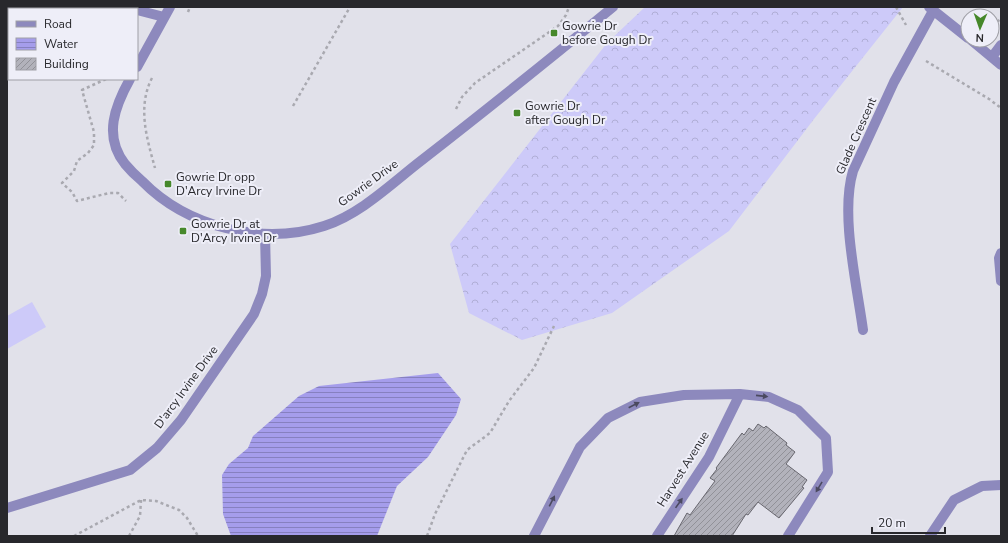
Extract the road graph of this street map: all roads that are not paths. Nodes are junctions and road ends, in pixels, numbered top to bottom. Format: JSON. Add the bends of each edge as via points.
{"nodes":[{"id":1,"x":170,"y":7,"type":"edge"},
{"id":2,"x":612,"y":7,"type":"edge"},
{"id":3,"x":931,"y":9,"type":"edge"},
{"id":4,"x":138,"y":10,"type":"edge"},
{"id":5,"x":164,"y":17,"type":"junction"},
{"id":6,"x":960,"y":32,"type":"edge"},
{"id":7,"x":1001,"y":45,"type":"edge"},
{"id":8,"x":981,"y":48,"type":"edge"},
{"id":9,"x":992,"y":57,"type":"junction"},
{"id":10,"x":138,"y":65,"type":"edge"},
{"id":11,"x":1001,"y":65,"type":"edge"},
{"id":12,"x":129,"y":80,"type":"edge"},
{"id":13,"x":265,"y":234,"type":"junction"},
{"id":14,"x":1001,"y":253,"type":"edge"},
{"id":15,"x":1001,"y":281,"type":"edge"},
{"id":16,"x":863,"y":330,"type":"dead end"},
{"id":17,"x":740,"y":394,"type":"junction"},
{"id":18,"x":1001,"y":485,"type":"edge"},
{"id":19,"x":7,"y":508,"type":"edge"},
{"id":20,"x":534,"y":536,"type":"edge"},
{"id":21,"x":657,"y":536,"type":"edge"},
{"id":22,"x":788,"y":536,"type":"edge"},
{"id":23,"x":930,"y":536,"type":"edge"}],
"edges":[{"from":1,"to":5,"type":"street"},
{"from":2,"to":13,"type":"street","name":"Gowrie Drive","via":[[517,86],[353,213],[324,226],[288,233]]},
{"from":3,"to":6,"type":"street"},
{"from":3,"to":16,"type":"street","name":"Glade Crescent","via":[[894,82],[849,184],[852,244]]},
{"from":4,"to":5,"type":"street"},
{"from":5,"to":10,"type":"street"},
{"from":7,"to":9,"type":"street"},
{"from":8,"to":9,"type":"street"},
{"from":9,"to":11,"type":"street"},
{"from":12,"to":13,"type":"street","name":"Gowrie Drive","via":[[118,102],[113,122],[115,144],[125,164],[148,188],[188,215],[219,227]]},
{"from":13,"to":19,"type":"street","name":"D'arcy Irvine Drive","via":[[266,276],[254,314],[181,420],[157,448],[130,470]]},
{"from":14,"to":15,"type":"street"},
{"from":20,"to":17,"type":"street","one_way":true,"via":[[580,446],[608,418],[640,402],[684,395]]},
{"from":21,"to":17,"type":"street","name":"Harvest Avenue","one_way":true,"via":[[709,457]]},
{"from":17,"to":22,"type":"street","one_way":true,"via":[[769,397],[798,410],[826,438],[828,472]]},
{"from":18,"to":23,"type":"street","via":[[982,486],[954,500]]}]}
